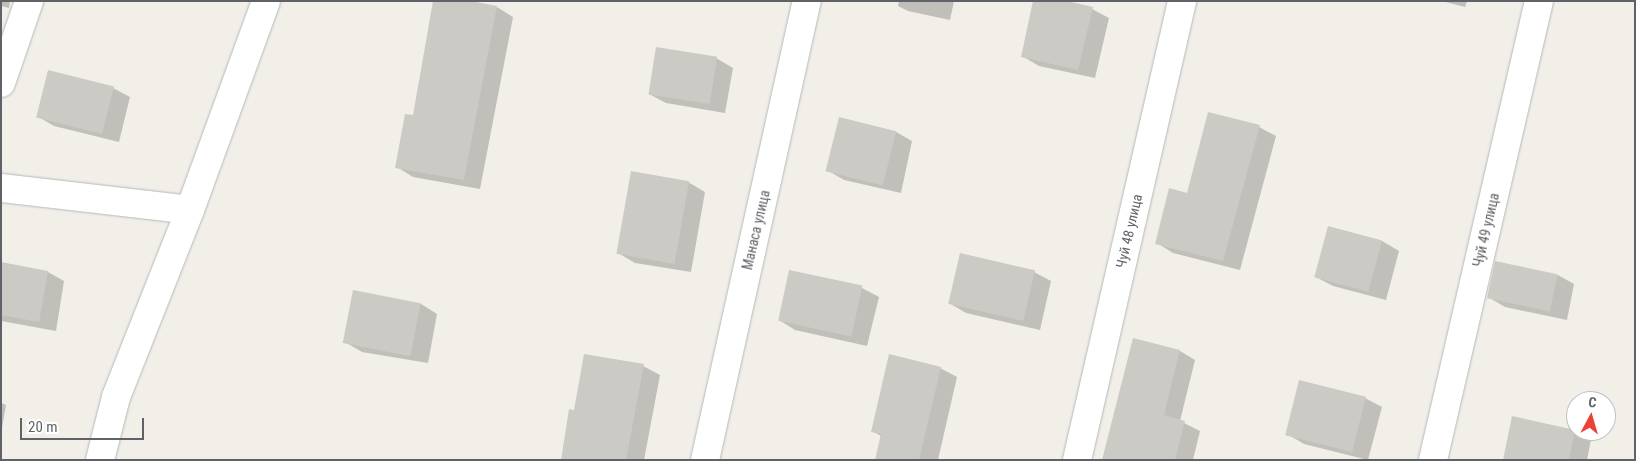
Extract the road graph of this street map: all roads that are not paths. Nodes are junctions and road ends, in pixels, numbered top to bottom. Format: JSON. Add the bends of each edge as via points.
{"nodes":[{"id":1,"x":29,"y":1,"type":"edge"},
{"id":2,"x":266,"y":1,"type":"edge"},
{"id":3,"x":807,"y":1,"type":"edge"},
{"id":4,"x":1182,"y":1,"type":"edge"},
{"id":5,"x":1539,"y":1,"type":"edge"},
{"id":6,"x":1,"y":82,"type":"edge"},
{"id":7,"x":1,"y":188,"type":"edge"},
{"id":8,"x":190,"y":210,"type":"junction"},
{"id":9,"x":100,"y":460,"type":"edge"},
{"id":10,"x":705,"y":460,"type":"edge"},
{"id":11,"x":1076,"y":460,"type":"edge"},
{"id":12,"x":1433,"y":460,"type":"edge"}],
"edges":[{"from":1,"to":6,"type":"street"},
{"from":2,"to":8,"type":"street"},
{"from":3,"to":10,"type":"street","name":"Манаса улица"},
{"from":4,"to":11,"type":"street","name":"Чуй 48 улица"},
{"from":5,"to":12,"type":"street","name":"Чуй 49 улица"},
{"from":7,"to":8,"type":"street"},
{"from":8,"to":9,"type":"street","via":[[116,397]]}]}
